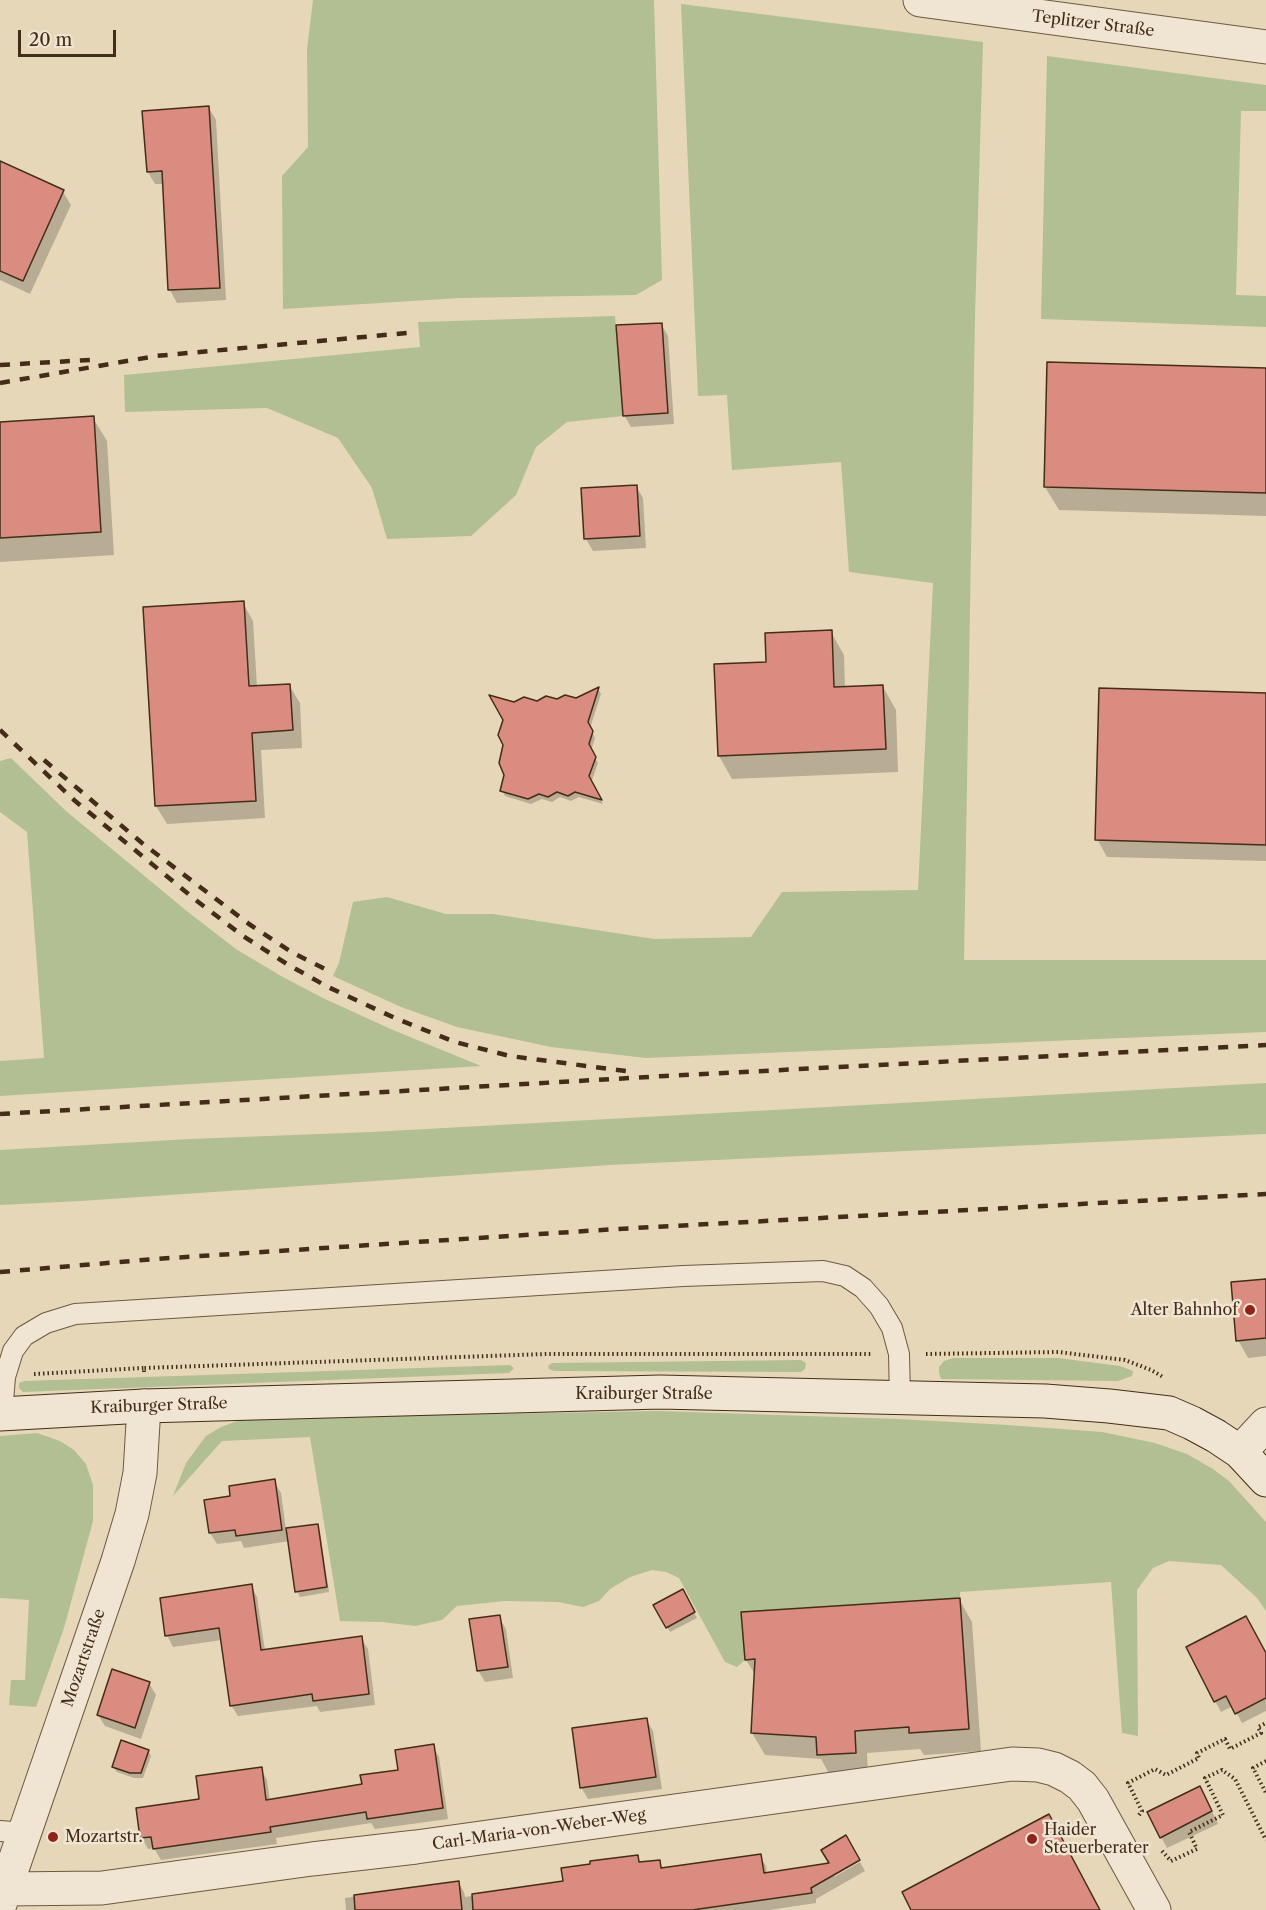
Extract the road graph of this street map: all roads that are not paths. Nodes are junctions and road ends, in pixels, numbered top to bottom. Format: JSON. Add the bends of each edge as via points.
{"nodes":[{"id":1,"x":920,"y":0,"type":"edge"},
{"id":2,"x":1266,"y":47,"type":"edge"},
{"id":3,"x":900,"y":1398,"type":"junction"},
{"id":4,"x":144,"y":1406,"type":"junction"},
{"id":5,"x":1,"y":1414,"type":"edge"},
{"id":6,"x":1266,"y":1424,"type":"edge"},
{"id":7,"x":1240,"y":1452,"type":"junction"},
{"id":8,"x":1266,"y":1480,"type":"edge"},
{"id":9,"x":12,"y":1832,"type":"edge"},
{"id":10,"x":2,"y":1897,"type":"edge"},
{"id":11,"x":1154,"y":1910,"type":"edge"}],
"edges":[{"from":1,"to":2,"type":"street","name":"Teplitzer Straße"},
{"from":3,"to":4,"type":"street","name":"Kraiburger Straße","via":[[660,1392]]},
{"from":3,"to":5,"type":"lane","via":[[899,1354],[879,1306],[845,1276],[823,1271],[659,1277],[75,1314],[45,1323],[24,1336],[13,1351],[5,1377]]},
{"from":3,"to":7,"type":"street","name":"Kraiburger Straße","via":[[1045,1401],[1168,1413]]},
{"from":4,"to":5,"type":"street","name":"Kraiburger Straße"},
{"from":4,"to":9,"type":"street","name":"Mozartstraße","via":[[140,1473],[118,1561]]},
{"from":6,"to":7,"type":"street"},
{"from":7,"to":8,"type":"street","name":"Kraiburger Straße"},
{"from":9,"to":10,"type":"street","name":"Mozartstraße"},
{"from":10,"to":11,"type":"street","name":"Carl-Maria-von-Weber-Weg","via":[[102,1888],[439,1844],[1012,1764],[1054,1769],[1082,1786]]}]}
